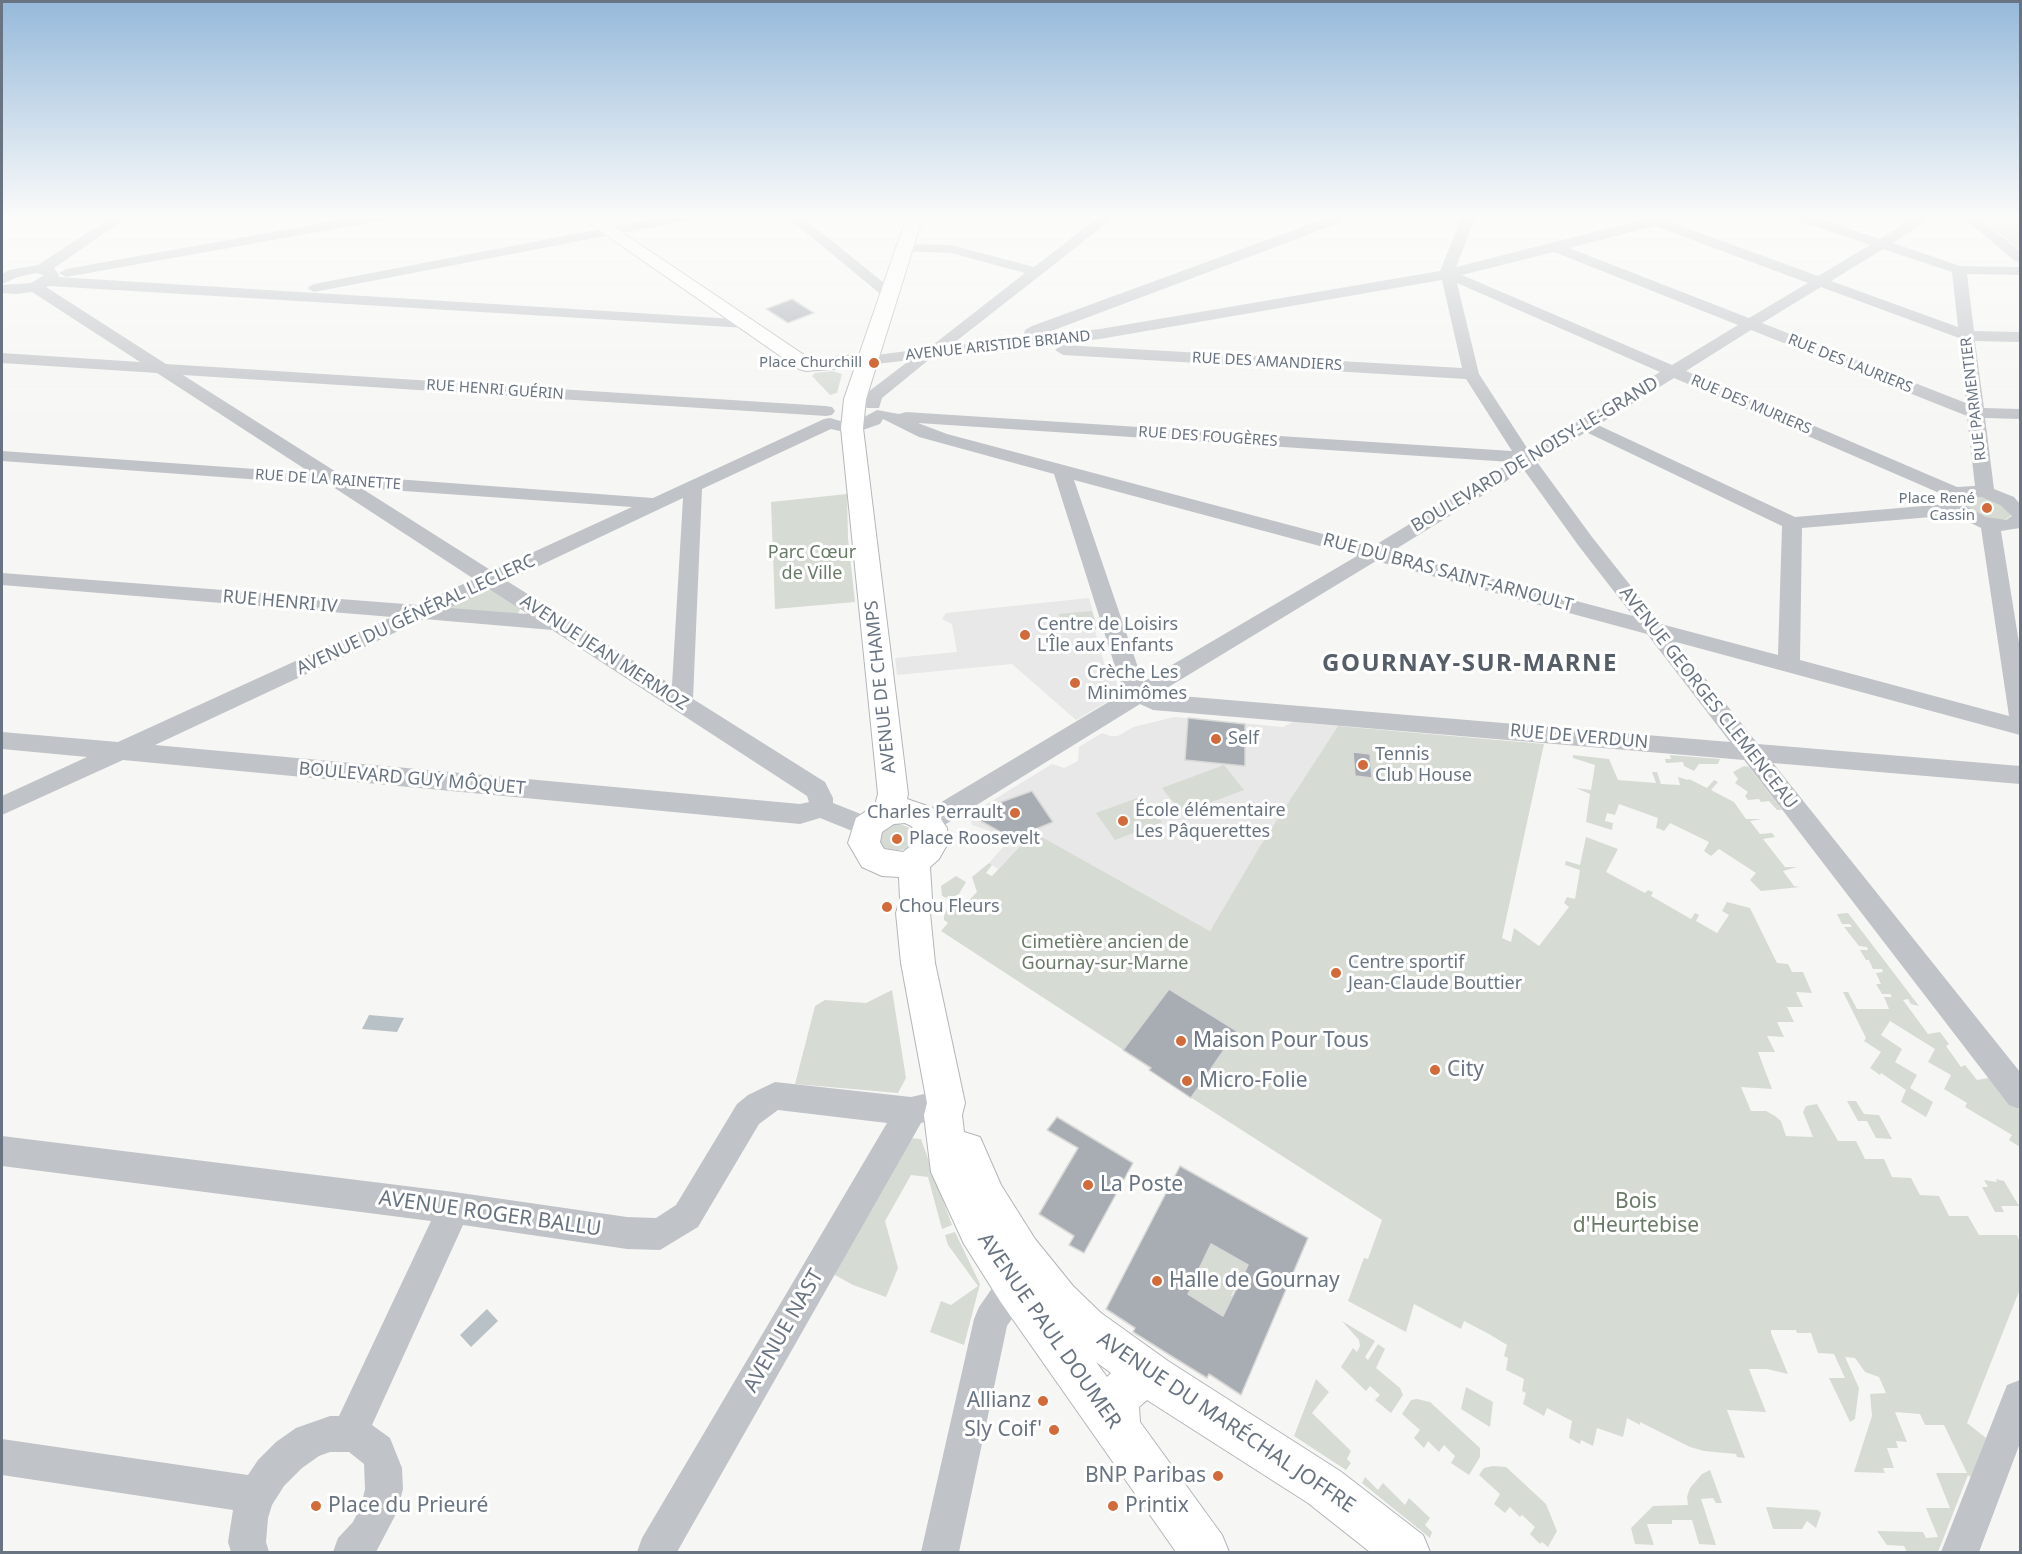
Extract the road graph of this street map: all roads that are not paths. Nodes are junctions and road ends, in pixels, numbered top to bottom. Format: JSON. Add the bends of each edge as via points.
{"nodes":[{"id":1,"x":58,"y":289,"type":"edge"},
{"id":2,"x":194,"y":289,"type":"edge"},
{"id":3,"x":319,"y":289,"type":"edge"},
{"id":4,"x":696,"y":289,"type":"edge"},
{"id":5,"x":882,"y":289,"type":"edge"},
{"id":6,"x":891,"y":289,"type":"edge"},
{"id":7,"x":1014,"y":289,"type":"edge"},
{"id":8,"x":1148,"y":289,"type":"edge"},
{"id":9,"x":1364,"y":289,"type":"edge"},
{"id":10,"x":1451,"y":289,"type":"edge"},
{"id":11,"x":1482,"y":289,"type":"edge"},
{"id":12,"x":1660,"y":289,"type":"edge"},
{"id":13,"x":1809,"y":289,"type":"edge"},
{"id":14,"x":1838,"y":289,"type":"edge"},
{"id":15,"x":1961,"y":289,"type":"edge"},
{"id":16,"x":889,"y":294,"type":"junction"},
{"id":17,"x":286,"y":295,"type":"junction"},
{"id":18,"x":746,"y":322,"type":"junction"},
{"id":19,"x":1750,"y":324,"type":"junction"},
{"id":20,"x":1967,"y":336,"type":"junction"},
{"id":21,"x":2020,"y":337,"type":"edge"},
{"id":22,"x":1060,"y":344,"type":"junction"},
{"id":23,"x":1034,"y":345,"type":"junction"},
{"id":24,"x":930,"y":353,"type":"junction"},
{"id":25,"x":2,"y":358,"type":"edge"},
{"id":26,"x":868,"y":360,"type":"junction"},
{"id":27,"x":164,"y":369,"type":"junction"},
{"id":28,"x":1672,"y":371,"type":"junction"},
{"id":29,"x":1471,"y":374,"type":"junction"},
{"id":30,"x":874,"y":409,"type":"junction"},
{"id":31,"x":1975,"y":413,"type":"junction"},
{"id":32,"x":2020,"y":414,"type":"edge"},
{"id":33,"x":836,"y":421,"type":"junction"},
{"id":34,"x":1585,"y":425,"type":"junction"},
{"id":35,"x":2,"y":456,"type":"edge"},
{"id":36,"x":1526,"y":460,"type":"junction"},
{"id":37,"x":1062,"y":470,"type":"junction"},
{"id":38,"x":338,"y":480,"type":"junction"},
{"id":39,"x":693,"y":486,"type":"junction"},
{"id":40,"x":1985,"y":492,"type":"junction"},
{"id":41,"x":1956,"y":501,"type":"junction"},
{"id":42,"x":654,"y":504,"type":"junction"},
{"id":43,"x":2019,"y":516,"type":"edge"},
{"id":44,"x":1792,"y":523,"type":"junction"},
{"id":45,"x":1990,"y":524,"type":"junction"},
{"id":46,"x":1373,"y":554,"type":"junction"},
{"id":47,"x":2,"y":579,"type":"edge"},
{"id":48,"x":491,"y":580,"type":"junction"},
{"id":49,"x":417,"y":614,"type":"junction"},
{"id":50,"x":558,"y":623,"type":"junction"},
{"id":51,"x":1653,"y":628,"type":"junction"},
{"id":52,"x":1789,"y":664,"type":"junction"},
{"id":53,"x":1140,"y":694,"type":"junction"},
{"id":54,"x":682,"y":703,"type":"junction"},
{"id":55,"x":2020,"y":714,"type":"edge"},
{"id":56,"x":2020,"y":727,"type":"edge"},
{"id":57,"x":2,"y":740,"type":"edge"},
{"id":58,"x":123,"y":750,"type":"junction"},
{"id":59,"x":1750,"y":752,"type":"junction"},
{"id":60,"x":2020,"y":775,"type":"edge"},
{"id":61,"x":2,"y":806,"type":"edge"},
{"id":62,"x":821,"y":808,"type":"junction"},
{"id":63,"x":889,"y":811,"type":"junction"},
{"id":64,"x":931,"y":828,"type":"junction"},
{"id":65,"x":903,"y":863,"type":"junction"},
{"id":66,"x":2020,"y":1095,"type":"edge"},
{"id":67,"x":928,"y":1107,"type":"junction"},
{"id":68,"x":2,"y":1151,"type":"edge"},
{"id":69,"x":454,"y":1208,"type":"junction"},
{"id":70,"x":1017,"y":1270,"type":"junction"},
{"id":71,"x":1041,"y":1323,"type":"junction"},
{"id":72,"x":1086,"y":1328,"type":"junction"},
{"id":73,"x":1152,"y":1377,"type":"junction"},
{"id":74,"x":2020,"y":1398,"type":"edge"},
{"id":75,"x":1117,"y":1428,"type":"junction"},
{"id":76,"x":349,"y":1434,"type":"junction"},
{"id":77,"x":2,"y":1457,"type":"edge"},
{"id":78,"x":257,"y":1495,"type":"junction"},
{"id":79,"x":250,"y":1552,"type":"edge"},
{"id":80,"x":352,"y":1552,"type":"edge"},
{"id":81,"x":656,"y":1552,"type":"edge"},
{"id":82,"x":940,"y":1552,"type":"edge"},
{"id":83,"x":1205,"y":1552,"type":"edge"},
{"id":84,"x":1406,"y":1552,"type":"edge"},
{"id":85,"x":1960,"y":1552,"type":"edge"}],
"edges":[{"from":1,"to":27,"type":"street","name":"AVENUE JEAN MERMOZ"},
{"from":2,"to":17,"type":"street"},
{"from":3,"to":17,"type":"street"},
{"from":4,"to":18,"type":"main road"},
{"from":5,"to":16,"type":"street"},
{"from":6,"to":16,"type":"main road","name":"AVENUE DE CHAMPS"},
{"from":7,"to":24,"type":"street"},
{"from":8,"to":23,"type":"street","via":[[1038,329],[1031,333]]},
{"from":9,"to":22,"type":"street","name":"AVENUE ARISTIDE BRIAND"},
{"from":10,"to":29,"type":"street","name":"AVENUE GEORGES CLEMENCEAU"},
{"from":11,"to":28,"type":"street","name":"RUE DES MURIERS"},
{"from":12,"to":19,"type":"street","name":"RUE DES LAURIERS"},
{"from":13,"to":19,"type":"street","name":"BOULEVARD DE NOISY-LE-GRAND"},
{"from":14,"to":20,"type":"street"},
{"from":15,"to":20,"type":"street","name":"RUE PARMENTIER"},
{"from":16,"to":26,"type":"main road","name":"AVENUE DE CHAMPS"},
{"from":17,"to":18,"type":"street"},
{"from":18,"to":26,"type":"main road","name":"AVENUE ARISTIDE BRIAND","via":[[809,366]]},
{"from":19,"to":28,"type":"street","name":"BOULEVARD DE NOISY-LE-GRAND"},
{"from":19,"to":31,"type":"street","name":"RUE DES LAURIERS"},
{"from":20,"to":21,"type":"street"},
{"from":20,"to":31,"type":"street","name":"RUE PARMENTIER"},
{"from":22,"to":23,"type":"street","name":"RUE DES AMANDIERS"},
{"from":22,"to":29,"type":"street","name":"RUE DES AMANDIERS"},
{"from":23,"to":24,"type":"street","name":"AVENUE ARISTIDE BRIAND"},
{"from":24,"to":26,"type":"street","name":"AVENUE ARISTIDE BRIAND"},
{"from":24,"to":30,"type":"street","via":[[874,396]]},
{"from":25,"to":27,"type":"street","name":"RUE HENRI GUÉRIN"},
{"from":26,"to":30,"type":"main road","name":"AVENUE DE CHAMPS"},
{"from":27,"to":33,"type":"street","name":"RUE HENRI GUÉRIN"},
{"from":27,"to":38,"type":"street","name":"AVENUE JEAN MERMOZ"},
{"from":28,"to":34,"type":"street","name":"BOULEVARD DE NOISY-LE-GRAND"},
{"from":28,"to":41,"type":"street","name":"RUE DES MURIERS"},
{"from":29,"to":36,"type":"street","name":"AVENUE GEORGES CLEMENCEAU"},
{"from":30,"to":33,"type":"main road","name":"AVENUE DE CHAMPS"},
{"from":30,"to":36,"type":"street","name":"RUE DES FOUGÈRES"},
{"from":30,"to":37,"type":"street","name":"RUE DU BRAS SAINT-ARNOULT","via":[[925,433]]},
{"from":31,"to":32,"type":"street"},
{"from":31,"to":40,"type":"street","name":"RUE PARMENTIER"},
{"from":33,"to":39,"type":"street","name":"AVENUE DU GÉNÉRAL LECLERC"},
{"from":33,"to":63,"type":"main road","name":"AVENUE DE CHAMPS"},
{"from":34,"to":36,"type":"street","name":"BOULEVARD DE NOISY-LE-GRAND"},
{"from":34,"to":44,"type":"street"},
{"from":35,"to":38,"type":"street","name":"RUE DE LA RAINETTE"},
{"from":36,"to":46,"type":"street","name":"BOULEVARD DE NOISY-LE-GRAND"},
{"from":36,"to":51,"type":"street","name":"AVENUE GEORGES CLEMENCEAU"},
{"from":37,"to":46,"type":"street","name":"RUE DU BRAS SAINT-ARNOULT"},
{"from":37,"to":53,"type":"street","via":[[1130,679]]},
{"from":38,"to":42,"type":"street","name":"RUE DE LA RAINETTE"},
{"from":38,"to":48,"type":"street","name":"AVENUE JEAN MERMOZ"},
{"from":39,"to":42,"type":"street","name":"AVENUE DU GÉNÉRAL LECLERC"},
{"from":39,"to":54,"type":"street"},
{"from":40,"to":41,"type":"street","via":[[1967,490]]},
{"from":40,"to":43,"type":"street","via":[[2003,499]]},
{"from":41,"to":44,"type":"street"},
{"from":41,"to":45,"type":"street","via":[[1972,518]]},
{"from":42,"to":48,"type":"street","name":"AVENUE DU GÉNÉRAL LECLERC"},
{"from":43,"to":45,"type":"street","via":[[2006,526]]},
{"from":44,"to":52,"type":"street"},
{"from":45,"to":55,"type":"street"},
{"from":46,"to":51,"type":"street","name":"RUE DU BRAS SAINT-ARNOULT"},
{"from":46,"to":53,"type":"street","name":"BOULEVARD DE NOISY-LE-GRAND"},
{"from":47,"to":49,"type":"street","name":"RUE HENRI IV"},
{"from":48,"to":49,"type":"street","name":"AVENUE DU GÉNÉRAL LECLERC"},
{"from":48,"to":50,"type":"street","name":"AVENUE JEAN MERMOZ"},
{"from":49,"to":50,"type":"street","name":"RUE HENRI IV"},
{"from":49,"to":58,"type":"street","name":"AVENUE DU GÉNÉRAL LECLERC"},
{"from":50,"to":54,"type":"street","name":"AVENUE JEAN MERMOZ"},
{"from":51,"to":52,"type":"street","name":"RUE DU BRAS SAINT-ARNOULT"},
{"from":51,"to":59,"type":"street","name":"AVENUE GEORGES CLEMENCEAU"},
{"from":52,"to":56,"type":"street","name":"RUE DU BRAS SAINT-ARNOULT"},
{"from":53,"to":59,"type":"street","name":"RUE DE VERDUN","via":[[1153,702]]},
{"from":53,"to":64,"type":"street","name":"BOULEVARD DE NOISY-LE-GRAND","via":[[953,806],[937,817]]},
{"from":54,"to":62,"type":"street","name":"AVENUE JEAN MERMOZ","via":[[816,789]]},
{"from":57,"to":58,"type":"street","name":"BOULEVARD GUY MÔQUET"},
{"from":58,"to":61,"type":"street","name":"AVENUE DU GÉNÉRAL LECLERC"},
{"from":58,"to":62,"type":"street","name":"BOULEVARD GUY MÔQUET","via":[[800,814]]},
{"from":59,"to":60,"type":"street","name":"RUE DE VERDUN"},
{"from":59,"to":66,"type":"street","name":"AVENUE GEORGES CLEMENCEAU"},
{"from":62,"to":63,"type":"street"},
{"from":63,"to":64,"type":"main road","via":[[922,817]]},
{"from":63,"to":65,"type":"main road","via":[[864,835],[867,852],[882,863]]},
{"from":64,"to":65,"type":"main road","via":[[933,836],[928,850]]},
{"from":65,"to":67,"type":"main road","via":[[905,900],[913,913]]},
{"from":67,"to":69,"type":"street","name":"AVENUE ROGER BALLU","via":[[775,1096],[748,1114],[687,1216],[660,1234],[627,1233]]},
{"from":67,"to":70,"type":"main road","name":"AVENUE DU MARÉCHAL JOFFRE","via":[[953,1113]]},
{"from":67,"to":81,"type":"street","name":"AVENUE NAST"},
{"from":68,"to":69,"type":"street","name":"AVENUE ROGER BALLU"},
{"from":69,"to":76,"type":"street"},
{"from":70,"to":71,"type":"main road","name":"AVENUE PAUL DOUMER"},
{"from":70,"to":72,"type":"main road","name":"AVENUE DU MARÉCHAL JOFFRE"},
{"from":70,"to":82,"type":"street","via":[[991,1319]]},
{"from":71,"to":72,"type":"street","via":[[1071,1337]]},
{"from":71,"to":75,"type":"main road","name":"AVENUE PAUL DOUMER"},
{"from":72,"to":73,"type":"main road","name":"AVENUE DU MARÉCHAL JOFFRE"},
{"from":73,"to":75,"type":"main road","via":[[1136,1380],[1121,1394]]},
{"from":73,"to":84,"type":"main road","name":"AVENUE DU MARÉCHAL JOFFRE","via":[[1324,1486]]},
{"from":74,"to":85,"type":"street"},
{"from":75,"to":83,"type":"main road","name":"AVENUE PAUL DOUMER"},
{"from":76,"to":78,"type":"street","via":[[330,1434],[289,1455]]},
{"from":76,"to":80,"type":"street","via":[[365,1440],[377,1452],[384,1468],[378,1512]]},
{"from":77,"to":78,"type":"street"},
{"from":78,"to":79,"type":"street","via":[[249,1518]]}]}
